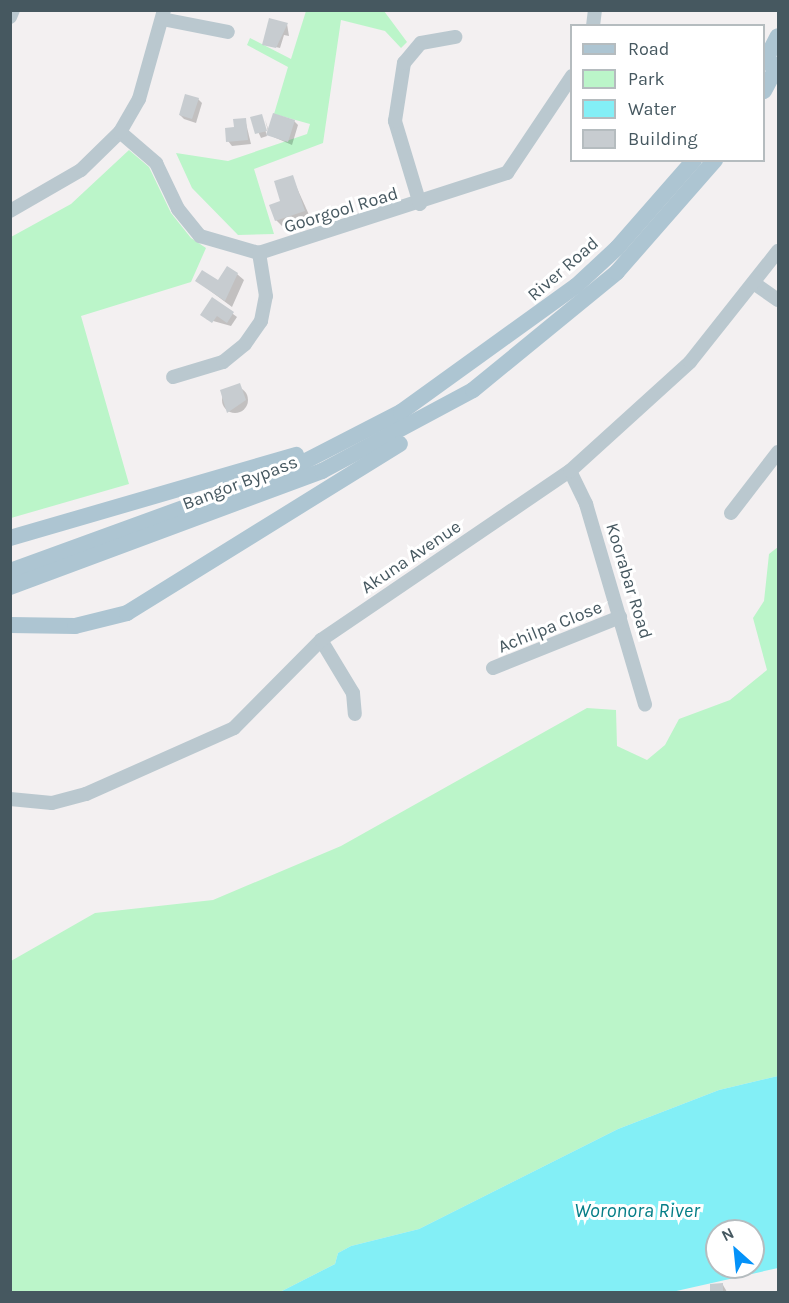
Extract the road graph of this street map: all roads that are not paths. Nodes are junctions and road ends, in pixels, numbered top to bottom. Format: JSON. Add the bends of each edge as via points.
{"nodes":[{"id":1,"x":13,"y":10,"type":"edge"},
{"id":2,"x":163,"y":15,"type":"edge"},
{"id":3,"x":10,"y":17,"type":"edge"},
{"id":4,"x":228,"y":32,"type":"dead end"},
{"id":5,"x":455,"y":36,"type":"dead end"},
{"id":6,"x":778,"y":36,"type":"edge"},
{"id":7,"x":765,"y":61,"type":"edge"},
{"id":8,"x":778,"y":65,"type":"edge"},
{"id":9,"x":570,"y":79,"type":"edge"},
{"id":10,"x":765,"y":89,"type":"edge"},
{"id":11,"x":120,"y":132,"type":"junction"},
{"id":12,"x":692,"y":162,"type":"edge"},
{"id":13,"x":713,"y":162,"type":"edge"},
{"id":14,"x":420,"y":204,"type":"junction"},
{"id":15,"x":10,"y":211,"type":"edge"},
{"id":16,"x":778,"y":251,"type":"edge"},
{"id":17,"x":259,"y":253,"type":"junction"},
{"id":18,"x":755,"y":284,"type":"junction"},
{"id":19,"x":778,"y":300,"type":"edge"},
{"id":20,"x":173,"y":377,"type":"dead end"},
{"id":21,"x":441,"y":387,"type":"junction"},
{"id":22,"x":473,"y":390,"type":"junction"},
{"id":23,"x":778,"y":452,"type":"edge"},
{"id":24,"x":570,"y":471,"type":"junction"},
{"id":25,"x":731,"y":513,"type":"dead end"},
{"id":26,"x":10,"y":538,"type":"edge"},
{"id":27,"x":10,"y":571,"type":"edge"},
{"id":28,"x":10,"y":587,"type":"edge"},
{"id":29,"x":620,"y":617,"type":"junction"},
{"id":30,"x":12,"y":625,"type":"edge"},
{"id":31,"x":321,"y":640,"type":"junction"},
{"id":32,"x":493,"y":669,"type":"dead end"},
{"id":33,"x":645,"y":705,"type":"dead end"},
{"id":34,"x":355,"y":714,"type":"dead end"},
{"id":35,"x":10,"y":799,"type":"edge"}],
"edges":[{"from":1,"to":3,"type":"street"},
{"from":2,"to":4,"type":"street"},
{"from":2,"to":11,"type":"street","via":[[139,99]]},
{"from":5,"to":14,"type":"street","via":[[421,43],[404,63],[395,121]]},
{"from":6,"to":7,"type":"main road"},
{"from":8,"to":10,"type":"main road"},
{"from":9,"to":14,"type":"street","name":"Goorgool Road","via":[[507,173]]},
{"from":11,"to":15,"type":"street","via":[[81,170]]},
{"from":11,"to":17,"type":"street","via":[[156,163],[178,209],[200,236]]},
{"from":12,"to":21,"type":"main road","name":"River Road","via":[[593,271]]},
{"from":13,"to":22,"type":"main road","name":"River Road","via":[[617,272]]},
{"from":14,"to":17,"type":"street","name":"Goorgool Road"},
{"from":16,"to":18,"type":"street","name":"Akuna Avenue"},
{"from":17,"to":20,"type":"street","via":[[266,296],[261,321],[245,344],[223,362]]},
{"from":18,"to":19,"type":"street"},
{"from":18,"to":24,"type":"street","name":"Akuna Avenue","via":[[690,362]]},
{"from":21,"to":26,"type":"main road","via":[[281,460]]},
{"from":21,"to":27,"type":"main road","name":"Bangor Bypass","via":[[299,465]]},
{"from":22,"to":28,"type":"main road","name":"Bangor Bypass","via":[[322,471]]},
{"from":22,"to":30,"type":"main road","via":[[430,424],[139,608],[75,626]]},
{"from":23,"to":25,"type":"street"},
{"from":24,"to":29,"type":"street","name":"Koorabar Road","via":[[586,504]]},
{"from":24,"to":31,"type":"street","name":"Akuna Avenue"},
{"from":29,"to":32,"type":"street","name":"Achilpa Close"},
{"from":29,"to":33,"type":"street","name":"Koorabar Road"},
{"from":31,"to":34,"type":"street","via":[[353,693]]},
{"from":31,"to":35,"type":"street","name":"Akuna Avenue","via":[[248,717],[220,737],[68,800]]}]}
